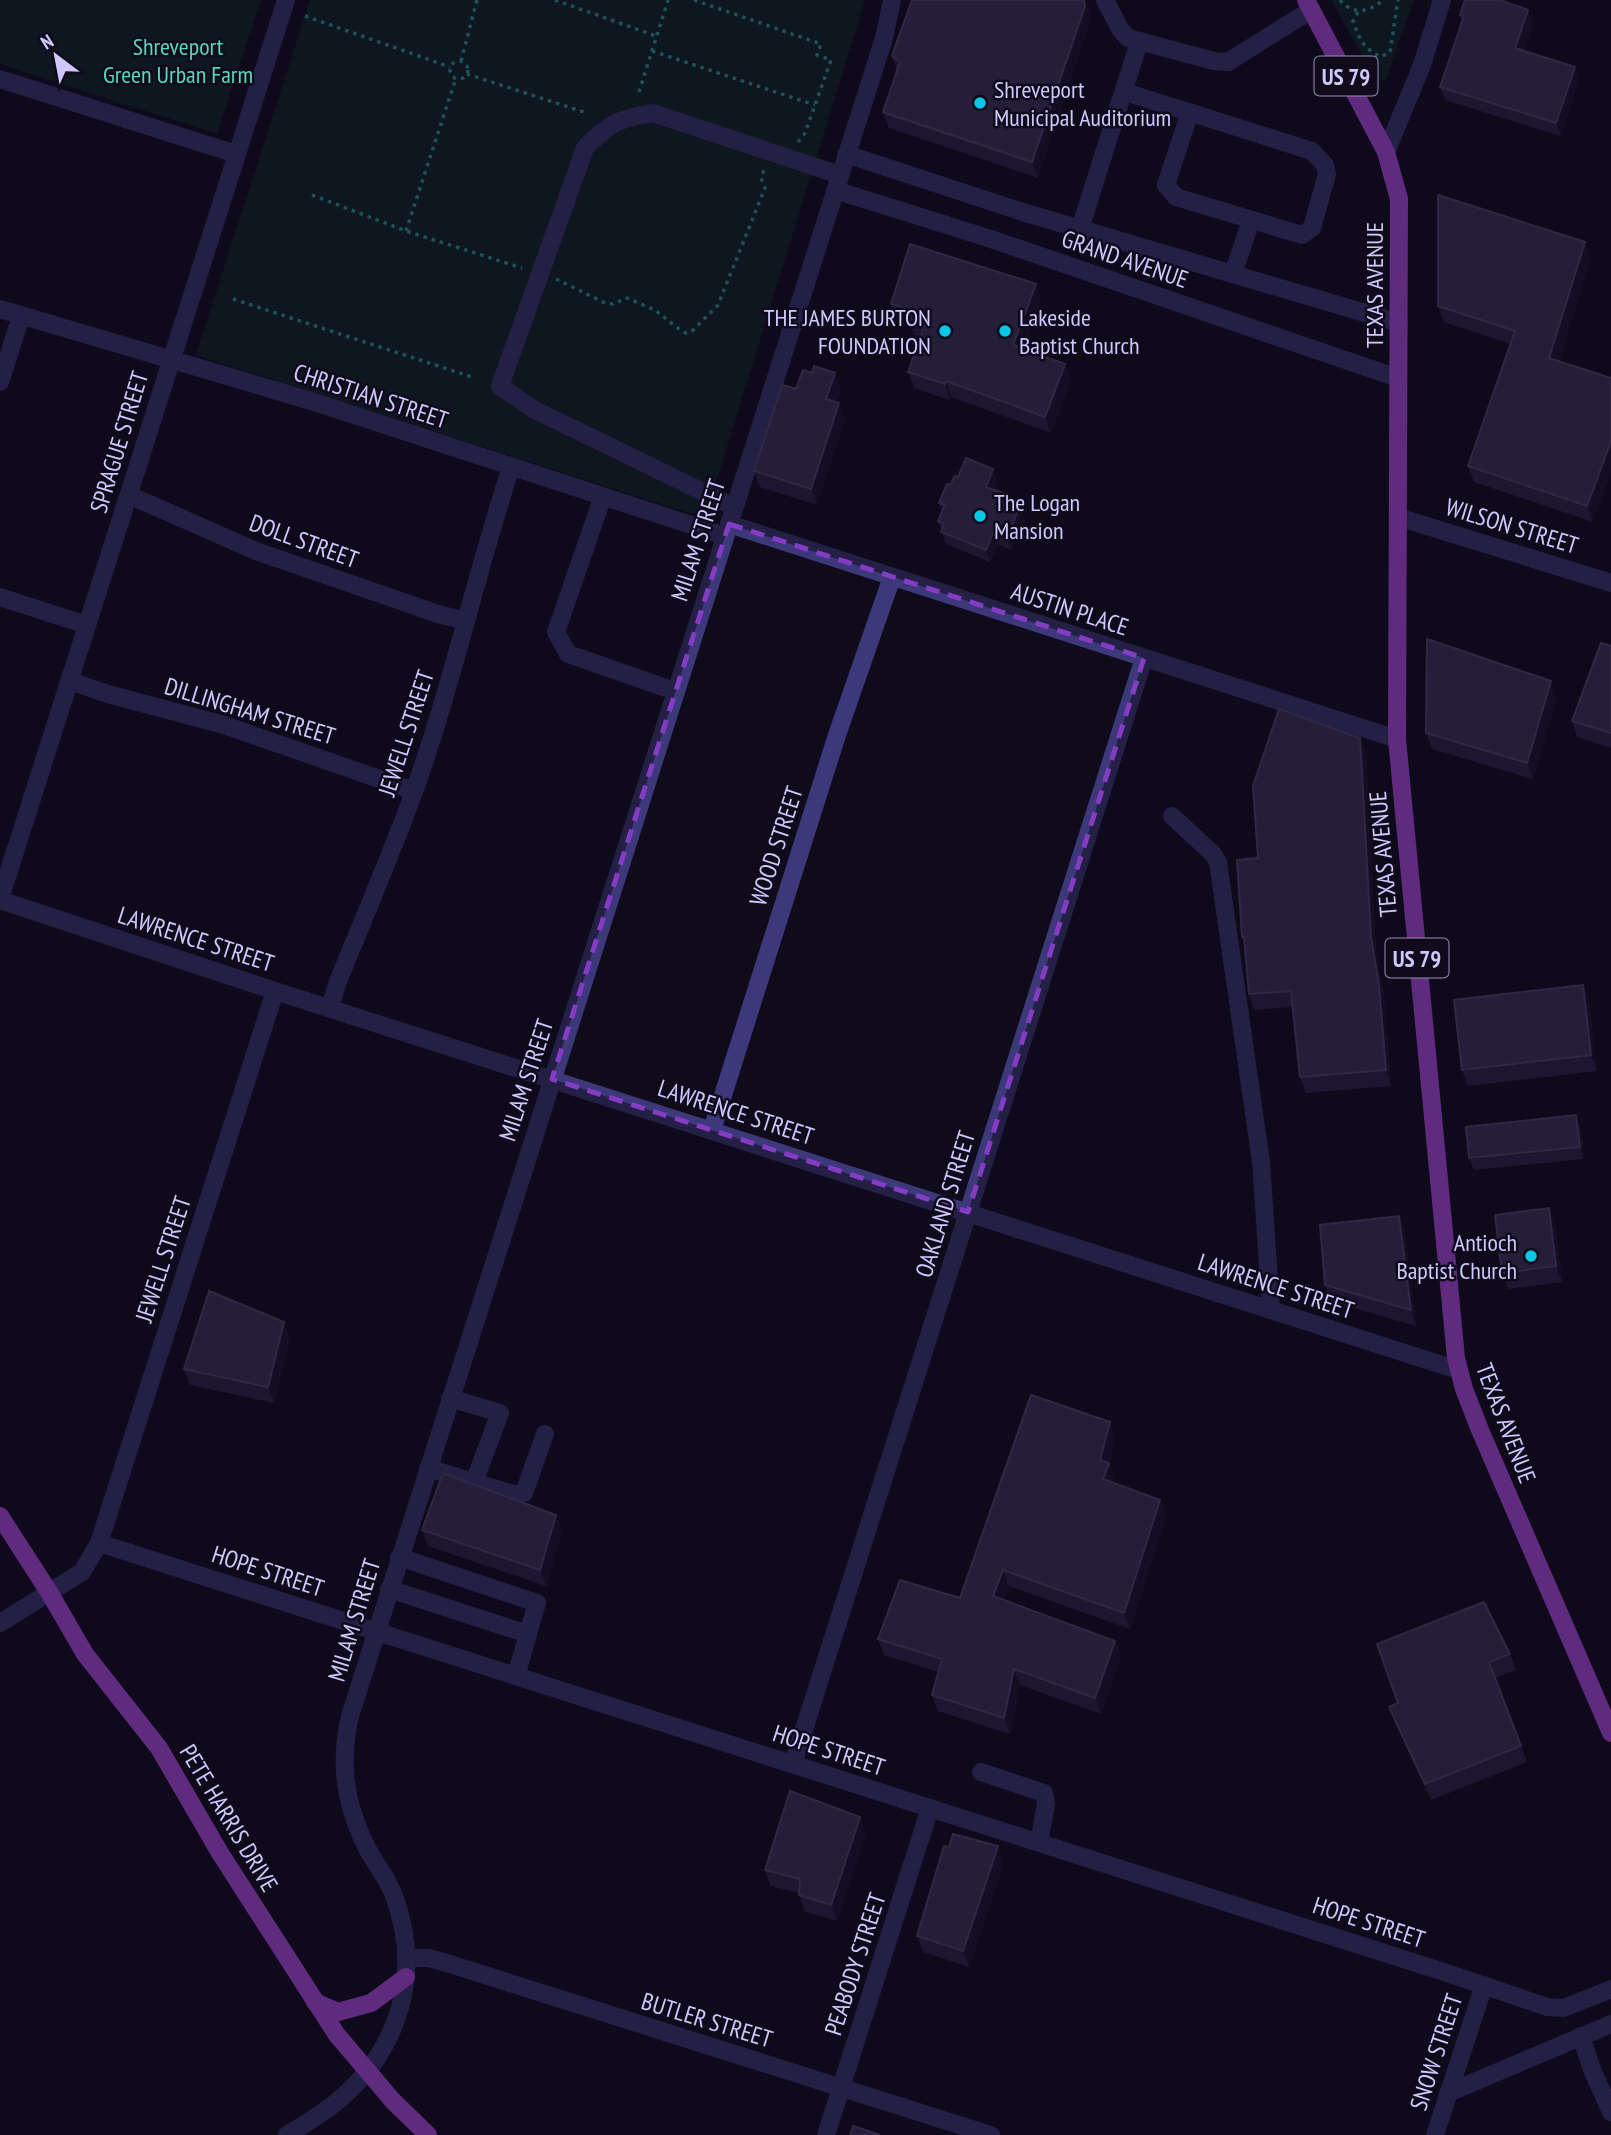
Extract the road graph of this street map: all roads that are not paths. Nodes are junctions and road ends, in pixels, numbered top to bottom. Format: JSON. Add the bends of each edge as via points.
{"nodes":[{"id":1,"x":286,"y":0,"type":"edge"},
{"id":2,"x":892,"y":0,"type":"edge"},
{"id":3,"x":1105,"y":0,"type":"edge"},
{"id":4,"x":1442,"y":0,"type":"edge"},
{"id":5,"x":1309,"y":5,"type":"edge"},
{"id":6,"x":1139,"y":42,"type":"junction"},
{"id":7,"x":0,"y":79,"type":"edge"},
{"id":8,"x":1125,"y":92,"type":"junction"},
{"id":9,"x":1190,"y":112,"type":"junction"},
{"id":10,"x":1385,"y":152,"type":"junction"},
{"id":11,"x":236,"y":154,"type":"junction"},
{"id":12,"x":846,"y":154,"type":"junction"},
{"id":13,"x":837,"y":182,"type":"junction"},
{"id":14,"x":1251,"y":220,"type":"junction"},
{"id":15,"x":1080,"y":229,"type":"junction"},
{"id":16,"x":1233,"y":274,"type":"junction"},
{"id":17,"x":0,"y":309,"type":"edge"},
{"id":18,"x":21,"y":316,"type":"junction"},
{"id":19,"x":1399,"y":323,"type":"junction"},
{"id":20,"x":170,"y":360,"type":"junction"},
{"id":21,"x":1398,"y":378,"type":"junction"},
{"id":22,"x":0,"y":382,"type":"edge"},
{"id":23,"x":511,"y":467,"type":"junction"},
{"id":24,"x":129,"y":495,"type":"junction"},
{"id":25,"x":603,"y":496,"type":"junction"},
{"id":26,"x":1398,"y":516,"type":"junction"},
{"id":27,"x":729,"y":522,"type":"junction"},
{"id":28,"x":892,"y":578,"type":"junction"},
{"id":29,"x":1611,"y":583,"type":"edge"},
{"id":30,"x":0,"y":597,"type":"edge"},
{"id":31,"x":466,"y":621,"type":"junction"},
{"id":32,"x":87,"y":625,"type":"junction"},
{"id":33,"x":1144,"y":658,"type":"junction"},
{"id":34,"x":70,"y":681,"type":"junction"},
{"id":35,"x":675,"y":691,"type":"junction"},
{"id":36,"x":1397,"y":739,"type":"junction"},
{"id":37,"x":414,"y":791,"type":"junction"},
{"id":38,"x":1172,"y":816,"type":"dead end"},
{"id":39,"x":0,"y":899,"type":"edge"},
{"id":40,"x":275,"y":991,"type":"junction"},
{"id":41,"x":330,"y":1008,"type":"junction"},
{"id":42,"x":552,"y":1079,"type":"junction"},
{"id":43,"x":712,"y":1130,"type":"junction"},
{"id":44,"x":968,"y":1212,"type":"junction"},
{"id":45,"x":1271,"y":1310,"type":"junction"},
{"id":46,"x":1458,"y":1370,"type":"junction"},
{"id":47,"x":450,"y":1398,"type":"junction"},
{"id":48,"x":545,"y":1434,"type":"dead end"},
{"id":49,"x":428,"y":1468,"type":"junction"},
{"id":50,"x":474,"y":1482,"type":"junction"},
{"id":51,"x":0,"y":1516,"type":"edge"},
{"id":52,"x":99,"y":1543,"type":"junction"},
{"id":53,"x":399,"y":1558,"type":"junction"},
{"id":54,"x":389,"y":1589,"type":"junction"},
{"id":55,"x":49,"y":1592,"type":"junction"},
{"id":56,"x":0,"y":1623,"type":"edge"},
{"id":57,"x":376,"y":1631,"type":"junction"},
{"id":58,"x":528,"y":1634,"type":"junction"},
{"id":59,"x":516,"y":1676,"type":"junction"},
{"id":60,"x":1611,"y":1733,"type":"edge"},
{"id":61,"x":793,"y":1764,"type":"junction"},
{"id":62,"x":981,"y":1772,"type":"dead end"},
{"id":63,"x":930,"y":1808,"type":"junction"},
{"id":64,"x":1039,"y":1842,"type":"junction"},
{"id":65,"x":407,"y":1958,"type":"junction"},
{"id":66,"x":406,"y":1976,"type":"junction"},
{"id":67,"x":1483,"y":1985,"type":"junction"},
{"id":68,"x":1611,"y":1989,"type":"edge"},
{"id":69,"x":315,"y":2002,"type":"junction"},
{"id":70,"x":1611,"y":2024,"type":"edge"},
{"id":71,"x":1581,"y":2036,"type":"junction"},
{"id":72,"x":366,"y":2072,"type":"junction"},
{"id":73,"x":842,"y":2087,"type":"junction"},
{"id":74,"x":1448,"y":2093,"type":"junction"},
{"id":75,"x":1611,"y":2112,"type":"edge"},
{"id":76,"x":287,"y":2135,"type":"edge"},
{"id":77,"x":428,"y":2135,"type":"edge"},
{"id":78,"x":826,"y":2135,"type":"edge"},
{"id":79,"x":991,"y":2135,"type":"edge"},
{"id":80,"x":1435,"y":2135,"type":"edge"}],
"edges":[{"from":1,"to":11,"type":"street","name":"SPRAGUE STREET"},
{"from":2,"to":12,"type":"street","name":"MILAM STREET"},
{"from":3,"to":6,"type":"street","via":[[1120,29]]},
{"from":4,"to":10,"type":"street","via":[[1422,65]]},
{"from":5,"to":6,"type":"street","via":[[1228,62]]},
{"from":5,"to":10,"type":"main road","name":"TEXAS AVENUE","number":"US 79"},
{"from":6,"to":8,"type":"street"},
{"from":7,"to":11,"type":"street"},
{"from":8,"to":9,"type":"street"},
{"from":8,"to":15,"type":"street"},
{"from":9,"to":14,"type":"street","via":[[1166,186],[1176,197]]},
{"from":9,"to":14,"type":"street","via":[[1312,151],[1325,165],[1327,174],[1312,228],[1302,235]]},
{"from":10,"to":19,"type":"main road","name":"TEXAS AVENUE","number":"US 79","via":[[1399,199]]},
{"from":11,"to":20,"type":"street","name":"SPRAGUE STREET"},
{"from":12,"to":13,"type":"street","name":"MILAM STREET"},
{"from":12,"to":15,"type":"street","name":"GRAND AVENUE"},
{"from":13,"to":21,"type":"street","name":"GRAND AVENUE"},
{"from":13,"to":27,"type":"street","name":"MILAM STREET"},
{"from":13,"to":27,"type":"street","name":"GRAND AVENUE","via":[[772,152],[653,113],[605,127],[584,148],[500,386]]},
{"from":14,"to":16,"type":"street"},
{"from":15,"to":16,"type":"street","name":"GRAND AVENUE"},
{"from":16,"to":19,"type":"street","name":"GRAND AVENUE"},
{"from":17,"to":18,"type":"street","name":"CHRISTIAN STREET"},
{"from":18,"to":20,"type":"street","name":"CHRISTIAN STREET"},
{"from":18,"to":22,"type":"street"},
{"from":19,"to":21,"type":"main road","name":"TEXAS AVENUE","number":"US 79"},
{"from":20,"to":23,"type":"street","name":"CHRISTIAN STREET"},
{"from":20,"to":24,"type":"street","name":"SPRAGUE STREET"},
{"from":21,"to":26,"type":"main road","name":"TEXAS AVENUE","number":"US 79"},
{"from":23,"to":25,"type":"street","name":"CHRISTIAN STREET"},
{"from":23,"to":31,"type":"street","name":"JEWELL STREET"},
{"from":24,"to":31,"type":"street","name":"DOLL STREET","via":[[256,551]]},
{"from":24,"to":32,"type":"street","name":"SPRAGUE STREET"},
{"from":25,"to":27,"type":"street","name":"CHRISTIAN STREET"},
{"from":25,"to":35,"type":"street","via":[[556,632],[568,654]]},
{"from":26,"to":29,"type":"street","name":"WILSON STREET"},
{"from":26,"to":36,"type":"main road","name":"TEXAS AVENUE","number":"US 79"},
{"from":27,"to":28,"type":"street","name":"AUSTIN PLACE"},
{"from":27,"to":35,"type":"street","name":"MILAM STREET"},
{"from":28,"to":33,"type":"street","name":"AUSTIN PLACE"},
{"from":28,"to":43,"type":"street","name":"WOOD STREET","via":[[837,735]]},
{"from":30,"to":32,"type":"street"},
{"from":31,"to":37,"type":"street","name":"JEWELL STREET"},
{"from":32,"to":34,"type":"street","name":"SPRAGUE STREET"},
{"from":33,"to":36,"type":"street","name":"AUSTIN PLACE"},
{"from":33,"to":44,"type":"street","name":"OAKLAND STREET"},
{"from":34,"to":37,"type":"street","name":"DILLINGHAM STREET","via":[[235,729]]},
{"from":34,"to":39,"type":"street","name":"SPRAGUE STREET"},
{"from":35,"to":42,"type":"street","name":"MILAM STREET"},
{"from":36,"to":46,"type":"main road","name":"TEXAS AVENUE","number":"US 79"},
{"from":37,"to":41,"type":"street","name":"JEWELL STREET"},
{"from":38,"to":45,"type":"street","via":[[1218,862],[1261,1162]]},
{"from":39,"to":40,"type":"street","name":"LAWRENCE STREET"},
{"from":40,"to":41,"type":"street","name":"LAWRENCE STREET"},
{"from":40,"to":52,"type":"street","name":"JEWELL STREET"},
{"from":41,"to":42,"type":"street","name":"LAWRENCE STREET"},
{"from":42,"to":43,"type":"street","name":"LAWRENCE STREET"},
{"from":42,"to":47,"type":"street","name":"MILAM STREET"},
{"from":43,"to":44,"type":"street","name":"LAWRENCE STREET"},
{"from":44,"to":45,"type":"street","name":"LAWRENCE STREET"},
{"from":44,"to":61,"type":"street","name":"OAKLAND STREET"},
{"from":45,"to":46,"type":"street","name":"LAWRENCE STREET"},
{"from":46,"to":60,"type":"main road","name":"TEXAS AVENUE","number":"US 79"},
{"from":47,"to":49,"type":"street","name":"MILAM STREET"},
{"from":47,"to":50,"type":"street","via":[[500,1413]]},
{"from":48,"to":50,"type":"street","via":[[524,1493]]},
{"from":49,"to":50,"type":"street"},
{"from":49,"to":53,"type":"street","name":"MILAM STREET"},
{"from":51,"to":55,"type":"main road","name":"PETE HARRIS DRIVE"},
{"from":52,"to":55,"type":"street","via":[[82,1572]]},
{"from":52,"to":57,"type":"street","name":"HOPE STREET"},
{"from":53,"to":54,"type":"street","name":"MILAM STREET"},
{"from":53,"to":58,"type":"street","via":[[537,1603]]},
{"from":54,"to":57,"type":"street","name":"MILAM STREET"},
{"from":54,"to":58,"type":"street"},
{"from":55,"to":56,"type":"street"},
{"from":55,"to":69,"type":"main road","name":"PETE HARRIS DRIVE","via":[[85,1654],[159,1748]]},
{"from":57,"to":59,"type":"street","name":"HOPE STREET"},
{"from":57,"to":65,"type":"street","name":"MILAM STREET","via":[[346,1736],[345,1786],[356,1825],[394,1896]]},
{"from":58,"to":59,"type":"street"},
{"from":59,"to":61,"type":"street","name":"HOPE STREET"},
{"from":61,"to":63,"type":"street","name":"HOPE STREET"},
{"from":62,"to":64,"type":"street","via":[[1044,1793],[1046,1811]]},
{"from":63,"to":64,"type":"street","name":"HOPE STREET"},
{"from":63,"to":73,"type":"street","name":"PEABODY STREET"},
{"from":64,"to":67,"type":"street","name":"HOPE STREET"},
{"from":65,"to":66,"type":"street","name":"MILAM STREET"},
{"from":65,"to":73,"type":"street","name":"BUTLER STREET","via":[[450,1964]]},
{"from":66,"to":69,"type":"main road","via":[[371,2003],[338,2012]]},
{"from":66,"to":72,"type":"street","name":"MILAM STREET","via":[[395,2026]]},
{"from":67,"to":68,"type":"street","name":"HOPE STREET","via":[[1547,2007],[1564,2008]]},
{"from":67,"to":74,"type":"street","name":"SNOW STREET"},
{"from":69,"to":72,"type":"main road","name":"PETE HARRIS DRIVE"},
{"from":70,"to":71,"type":"street"},
{"from":71,"to":74,"type":"street"},
{"from":71,"to":75,"type":"street"},
{"from":72,"to":76,"type":"street","name":"MILAM STREET","via":[[341,2098]]},
{"from":72,"to":77,"type":"main road","name":"PETE HARRIS DRIVE"},
{"from":73,"to":78,"type":"street","name":"PEABODY STREET"},
{"from":73,"to":79,"type":"street","name":"BUTLER STREET"},
{"from":74,"to":80,"type":"street","name":"SNOW STREET"}]}
